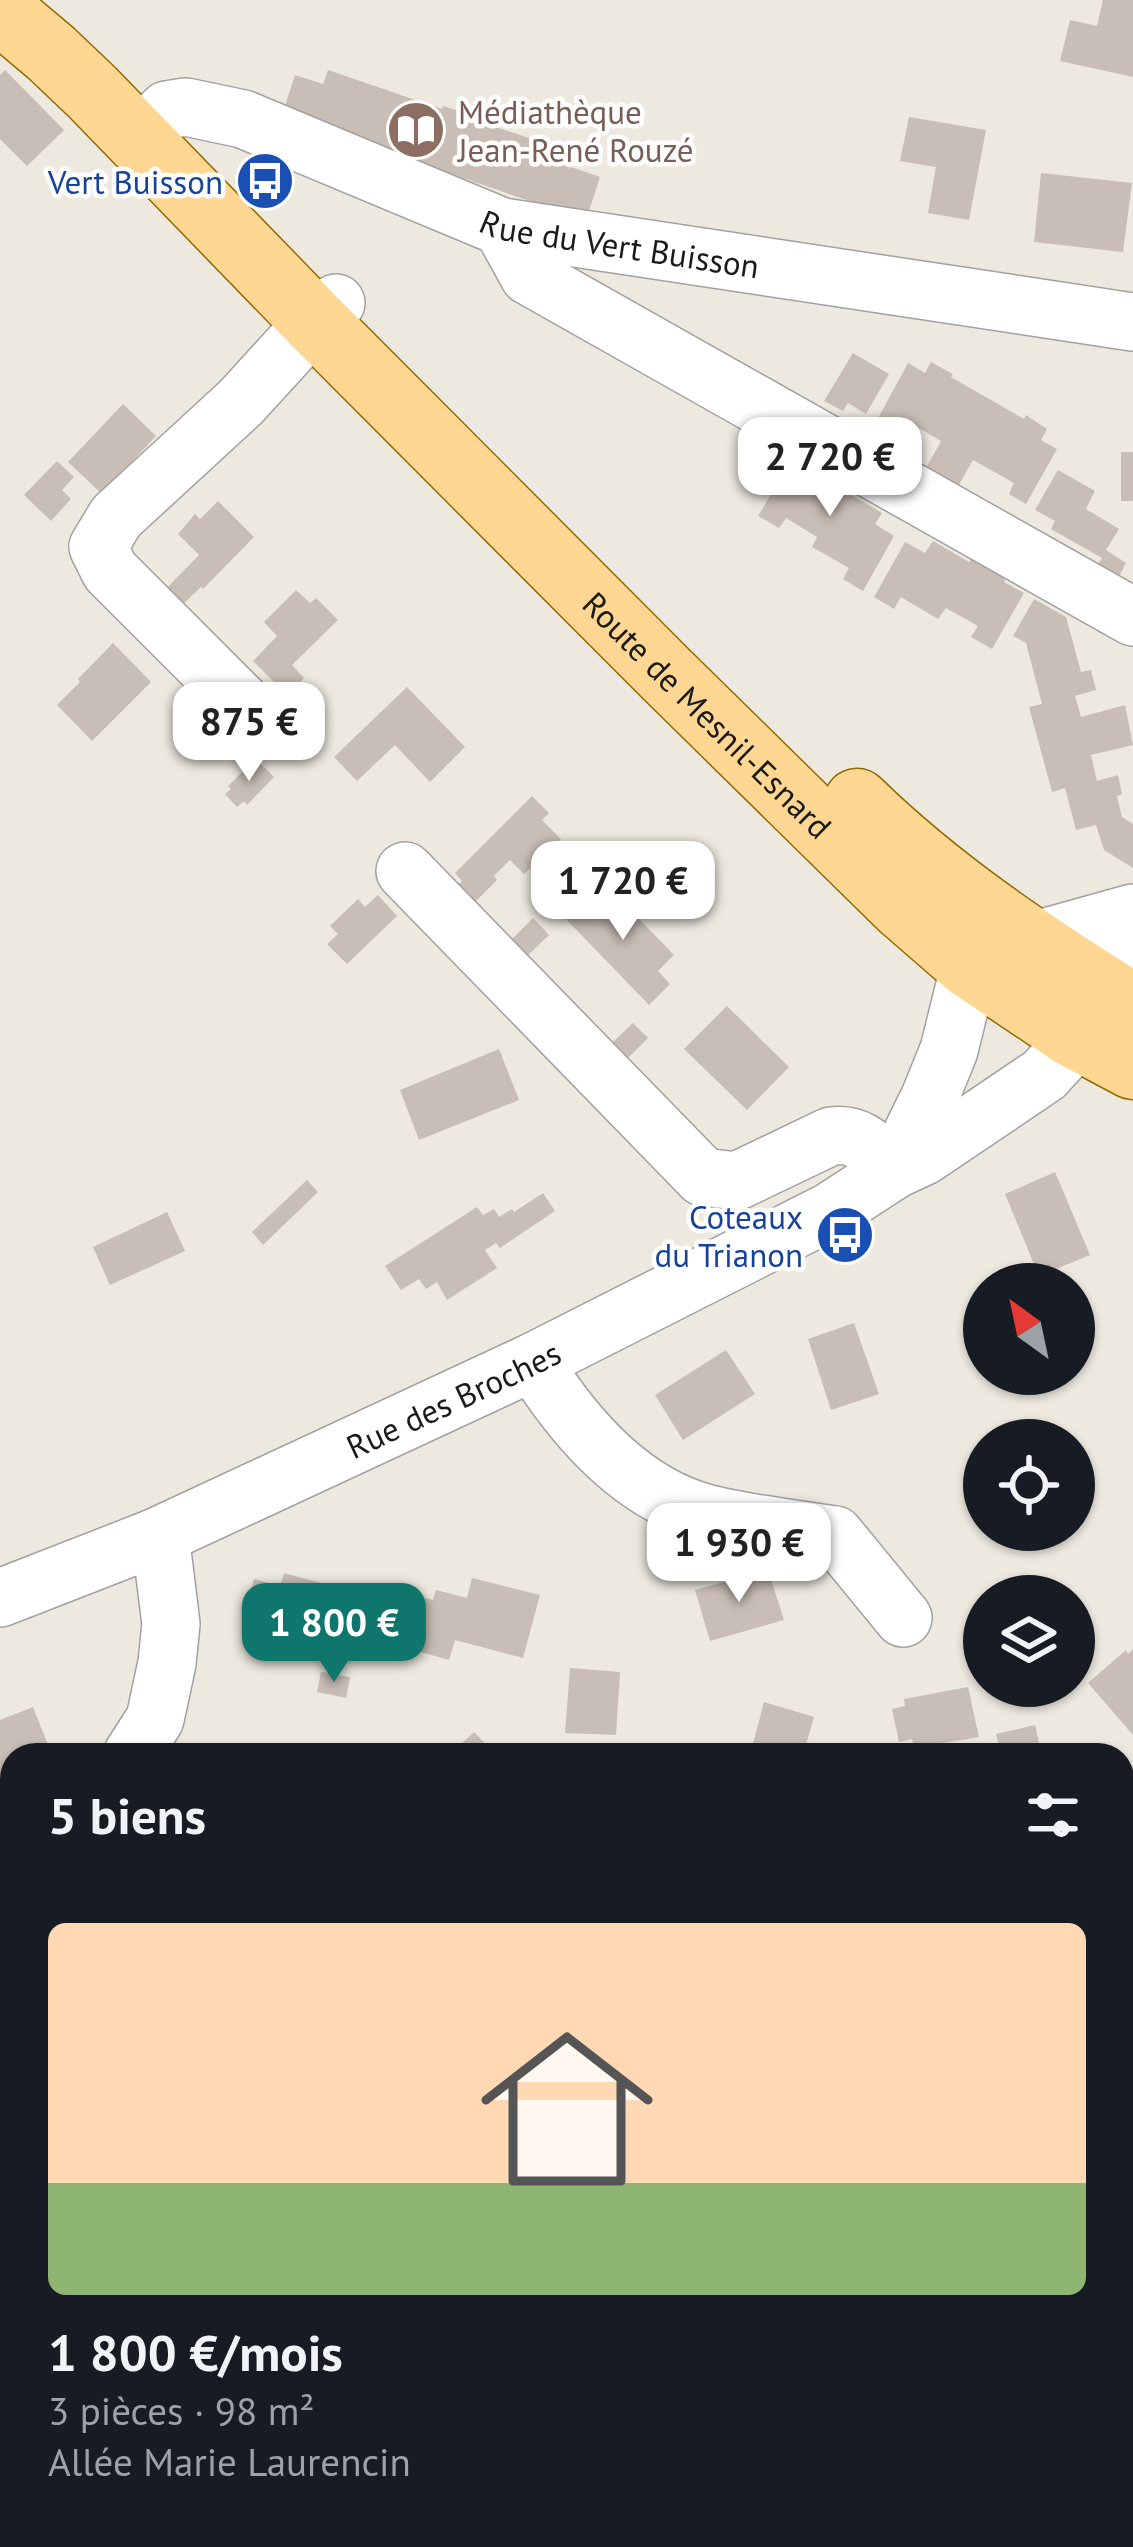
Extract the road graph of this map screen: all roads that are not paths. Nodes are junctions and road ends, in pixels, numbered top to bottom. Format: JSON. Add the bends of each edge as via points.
{"nodes":[{"id":1,"x":28,"y":0,"type":"edge"},
{"id":2,"x":0,"y":10,"type":"edge"},
{"id":3,"x":146,"y":135,"type":"junction"},
{"id":4,"x":502,"y":227,"type":"junction"},
{"id":5,"x":326,"y":313,"type":"junction"},
{"id":6,"x":1133,"y":322,"type":"edge"},
{"id":7,"x":1133,"y":616,"type":"edge"},
{"id":8,"x":258,"y":719,"type":"dead end"},
{"id":9,"x":405,"y":871,"type":"dead end"},
{"id":10,"x":1133,"y":914,"type":"edge"},
{"id":11,"x":1031,"y":943,"type":"junction"},
{"id":12,"x":970,"y":965,"type":"junction"},
{"id":13,"x":1109,"y":992,"type":"edge"},
{"id":14,"x":1133,"y":1066,"type":"edge"},
{"id":15,"x":894,"y":1170,"type":"junction"},
{"id":16,"x":533,"y":1362,"type":"junction"},
{"id":17,"x":154,"y":1538,"type":"junction"},
{"id":18,"x":0,"y":1598,"type":"edge"},
{"id":19,"x":903,"y":1618,"type":"dead end"},
{"id":20,"x":140,"y":1743,"type":"edge"}],
"edges":[{"from":1,"to":3,"type":"main road","via":[[104,67]]},
{"from":2,"to":3,"type":"main road"},
{"from":3,"to":4,"type":"street","name":"Rue du Vert Buisson","via":[[167,110],[186,106],[243,119]]},
{"from":3,"to":5,"type":"main road","name":"Route de Mesnil-Esnard"},
{"from":4,"to":6,"type":"street","name":"Rue du Vert Buisson"},
{"from":4,"to":7,"type":"street","via":[[529,276]]},
{"from":5,"to":8,"type":"street","via":[[116,517],[98,548],[110,571]]},
{"from":5,"to":11,"type":"main road","name":"Route de Mesnil-Esnard","via":[[690,637],[881,825]]},
{"from":5,"to":12,"type":"main road","name":"Route de Mesnil-Esnard","via":[[649,657]]},
{"from":9,"to":15,"type":"street","via":[[704,1177],[737,1181],[848,1133]]},
{"from":10,"to":11,"type":"street"},
{"from":11,"to":12,"type":"street"},
{"from":11,"to":13,"type":"main road","name":"Route de Mesnil-Esnard"},
{"from":12,"to":13,"type":"main road","name":"Route de Mesnil-Esnard"},
{"from":12,"to":15,"type":"street","via":[[949,1050]]},
{"from":13,"to":14,"type":"main road","name":"Route de Mesnil-Esnard"},
{"from":13,"to":15,"type":"street","name":"Rue des Broches","via":[[1044,1075]]},
{"from":15,"to":16,"type":"street","name":"Rue des Broches","via":[[831,1211]]},
{"from":16,"to":17,"type":"street","name":"Rue des Broches"},
{"from":16,"to":19,"type":"street","via":[[588,1438],[640,1480],[708,1514],[835,1535]]},
{"from":17,"to":18,"type":"street","name":"Rue des Broches"},
{"from":17,"to":20,"type":"street","via":[[171,1624],[155,1719]]}]}
